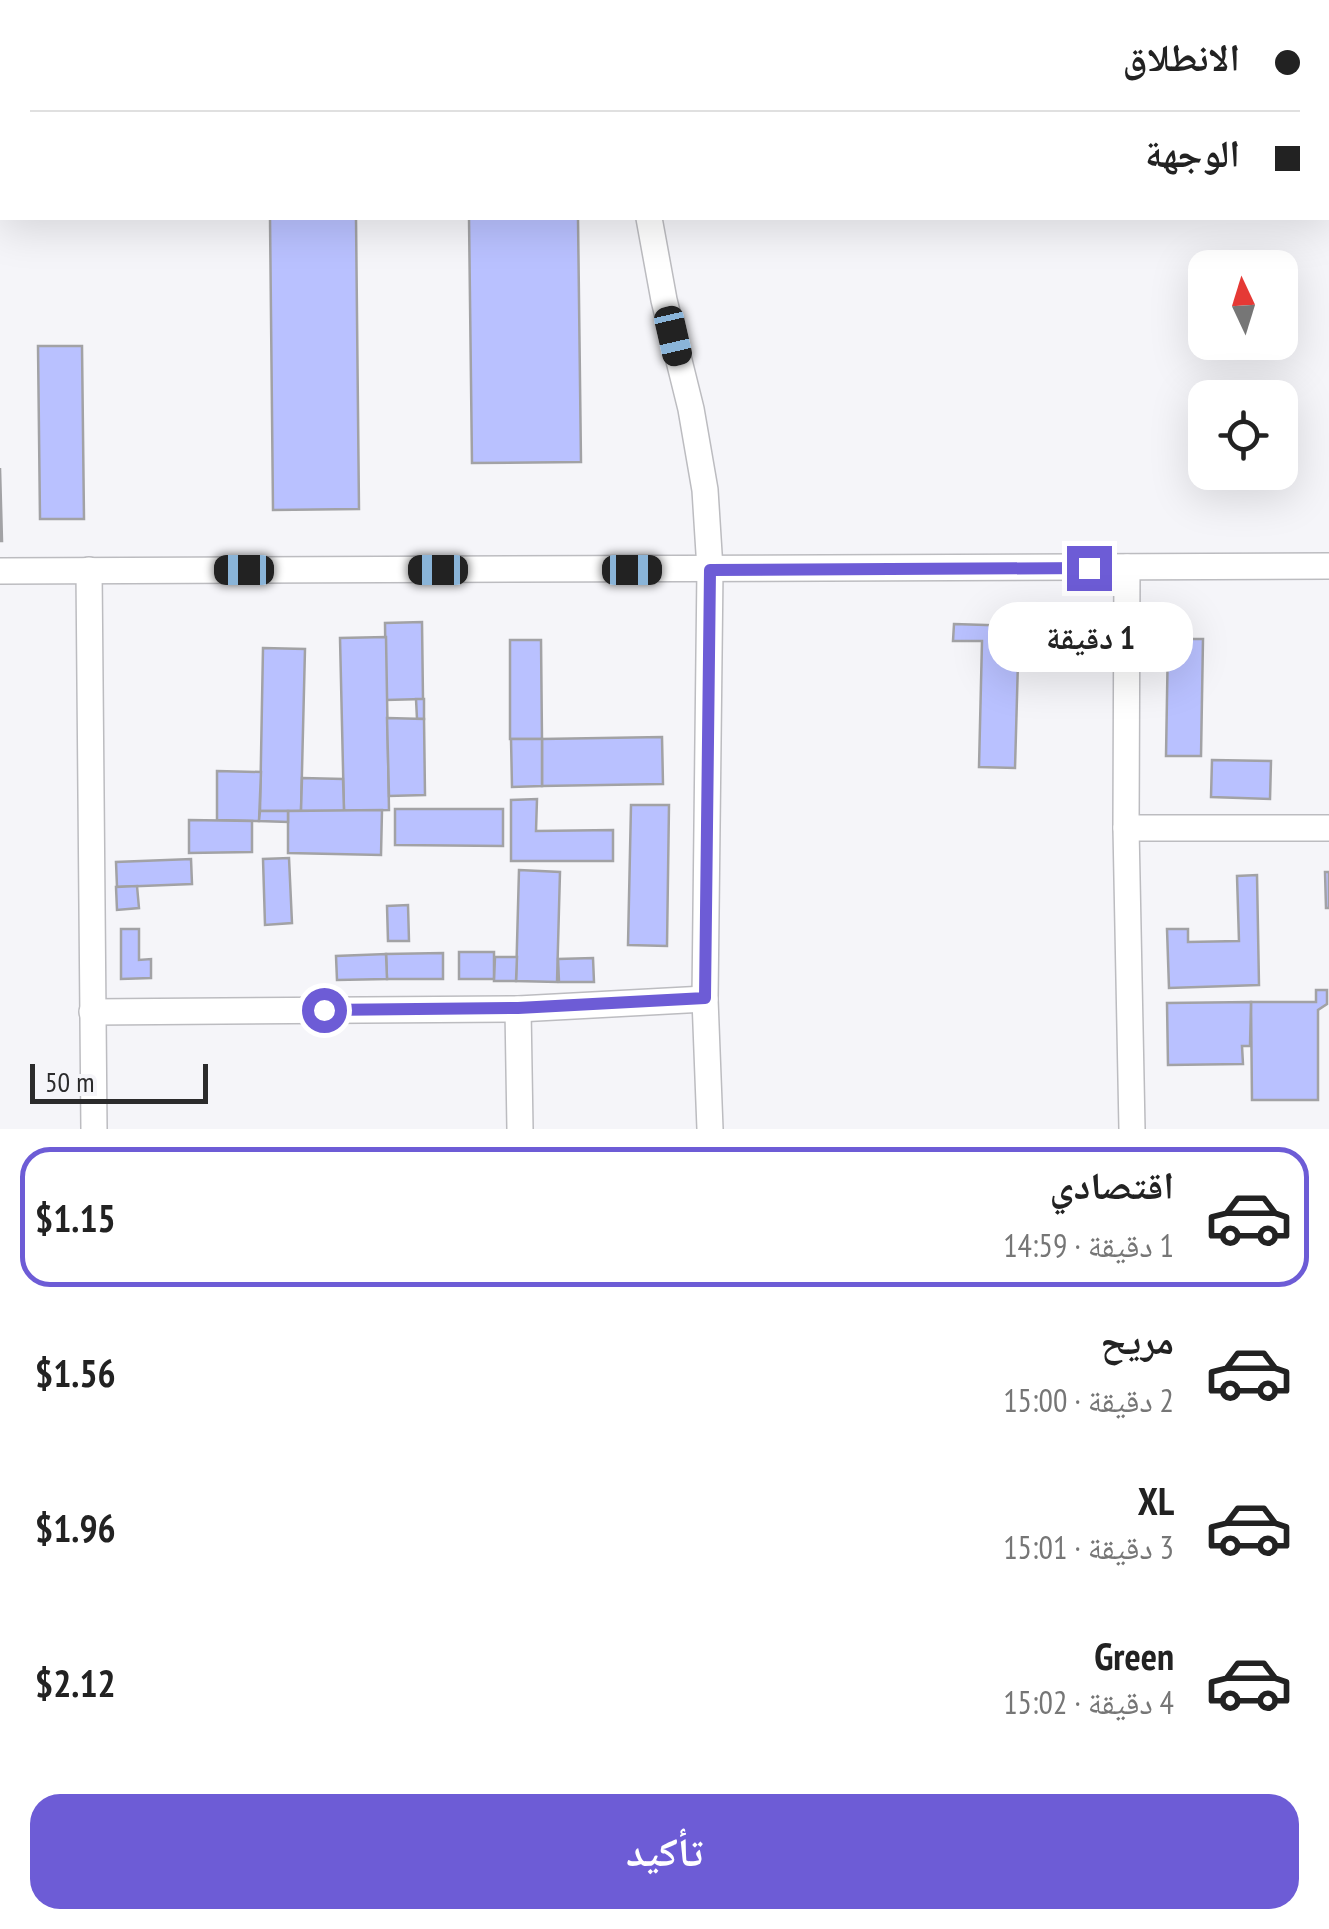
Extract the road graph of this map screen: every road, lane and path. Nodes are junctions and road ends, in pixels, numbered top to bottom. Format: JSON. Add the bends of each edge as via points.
{"nodes":[{"id":1,"x":648,"y":220,"type":"edge"},
{"id":2,"x":1329,"y":566,"type":"edge"},
{"id":3,"x":1126,"y":567,"type":"junction"},
{"id":4,"x":88,"y":570,"type":"junction"},
{"id":5,"x":710,"y":570,"type":"junction"},
{"id":6,"x":0,"y":571,"type":"edge"},
{"id":7,"x":1126,"y":828,"type":"junction"},
{"id":8,"x":1329,"y":828,"type":"edge"},
{"id":9,"x":705,"y":998,"type":"junction"},
{"id":10,"x":518,"y":1008,"type":"junction"},
{"id":11,"x":92,"y":1012,"type":"junction"},
{"id":12,"x":94,"y":1129,"type":"edge"},
{"id":13,"x":520,"y":1129,"type":"edge"},
{"id":14,"x":710,"y":1129,"type":"edge"},
{"id":15,"x":1132,"y":1129,"type":"edge"}],
"edges":[{"from":1,"to":5,"type":"street","via":[[705,490]]},
{"from":2,"to":3,"type":"street"},
{"from":3,"to":5,"type":"street"},
{"from":3,"to":7,"type":"street"},
{"from":4,"to":5,"type":"street"},
{"from":4,"to":6,"type":"street"},
{"from":4,"to":11,"type":"street"},
{"from":5,"to":9,"type":"street"},
{"from":7,"to":8,"type":"street"},
{"from":7,"to":15,"type":"street"},
{"from":9,"to":10,"type":"street"},
{"from":9,"to":14,"type":"street"},
{"from":10,"to":11,"type":"street"},
{"from":10,"to":13,"type":"street"},
{"from":11,"to":12,"type":"street"}]}
